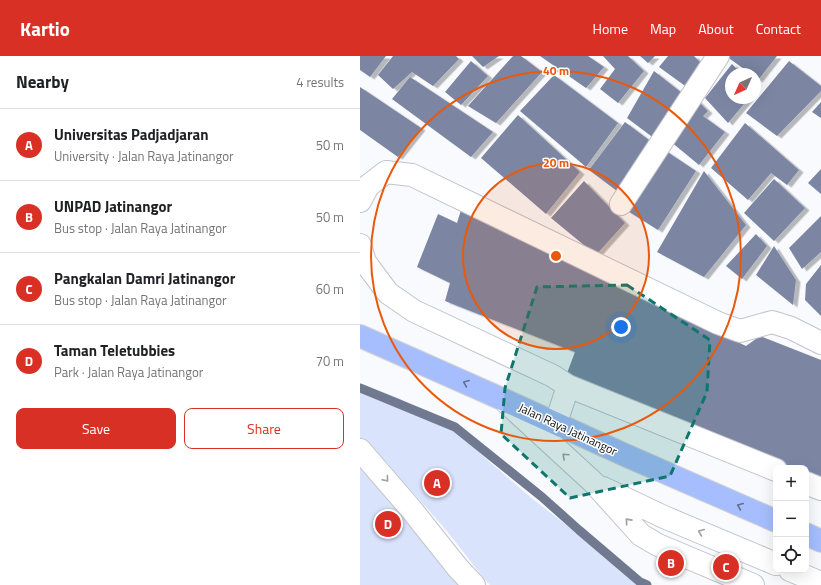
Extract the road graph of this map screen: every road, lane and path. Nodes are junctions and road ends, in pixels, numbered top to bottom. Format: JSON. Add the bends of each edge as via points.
{"nodes":[{"id":1,"x":718,"y":56,"type":"edge"},
{"id":2,"x":360,"y":201,"type":"edge"},
{"id":3,"x":621,"y":204,"type":"dead end"},
{"id":4,"x":360,"y":245,"type":"edge"},
{"id":5,"x":360,"y":336,"type":"edge"},
{"id":6,"x":821,"y":343,"type":"edge"},
{"id":7,"x":568,"y":386,"type":"junction"},
{"id":8,"x":502,"y":399,"type":"junction"},
{"id":9,"x":556,"y":423,"type":"junction"},
{"id":10,"x":360,"y":450,"type":"edge"},
{"id":11,"x":773,"y":469,"type":"edge"},
{"id":12,"x":594,"y":483,"type":"junction"},
{"id":13,"x":809,"y":484,"type":"edge"},
{"id":14,"x":821,"y":489,"type":"edge"},
{"id":15,"x":773,"y":520,"type":"edge"},
{"id":16,"x":809,"y":535,"type":"edge"},
{"id":17,"x":821,"y":541,"type":"edge"},
{"id":18,"x":773,"y":563,"type":"edge"},
{"id":19,"x":797,"y":573,"type":"edge"},
{"id":20,"x":821,"y":583,"type":"edge"},
{"id":21,"x":474,"y":585,"type":"edge"},
{"id":22,"x":753,"y":585,"type":"edge"}],
"edges":[{"from":1,"to":3,"type":"street"},
{"from":2,"to":6,"type":"street","via":[[368,186],[386,172],[412,175],[718,323],[740,331],[772,322]]},
{"from":4,"to":7,"type":"street","via":[[365,262],[394,298],[414,311],[553,376]]},
{"from":8,"to":5,"type":"highway","name":"Jalan Raya Jatinangor","one_way":true},
{"from":7,"to":9,"type":"street"},
{"from":7,"to":11,"type":"street"},
{"from":8,"to":9,"type":"highway","name":"Jalan Raya Jatinangor"},
{"from":12,"to":8,"type":"street","one_way":true},
{"from":15,"to":9,"type":"highway","name":"Jalan Raya Jatinangor","one_way":true},
{"from":10,"to":21,"type":"street","one_way":true},
{"from":18,"to":12,"type":"street","one_way":true,"via":[[664,517]]},
{"from":22,"to":12,"type":"street","one_way":true,"via":[[640,535]]},
{"from":13,"to":14,"type":"street"},
{"from":16,"to":17,"type":"highway"},
{"from":19,"to":20,"type":"street"}]}
